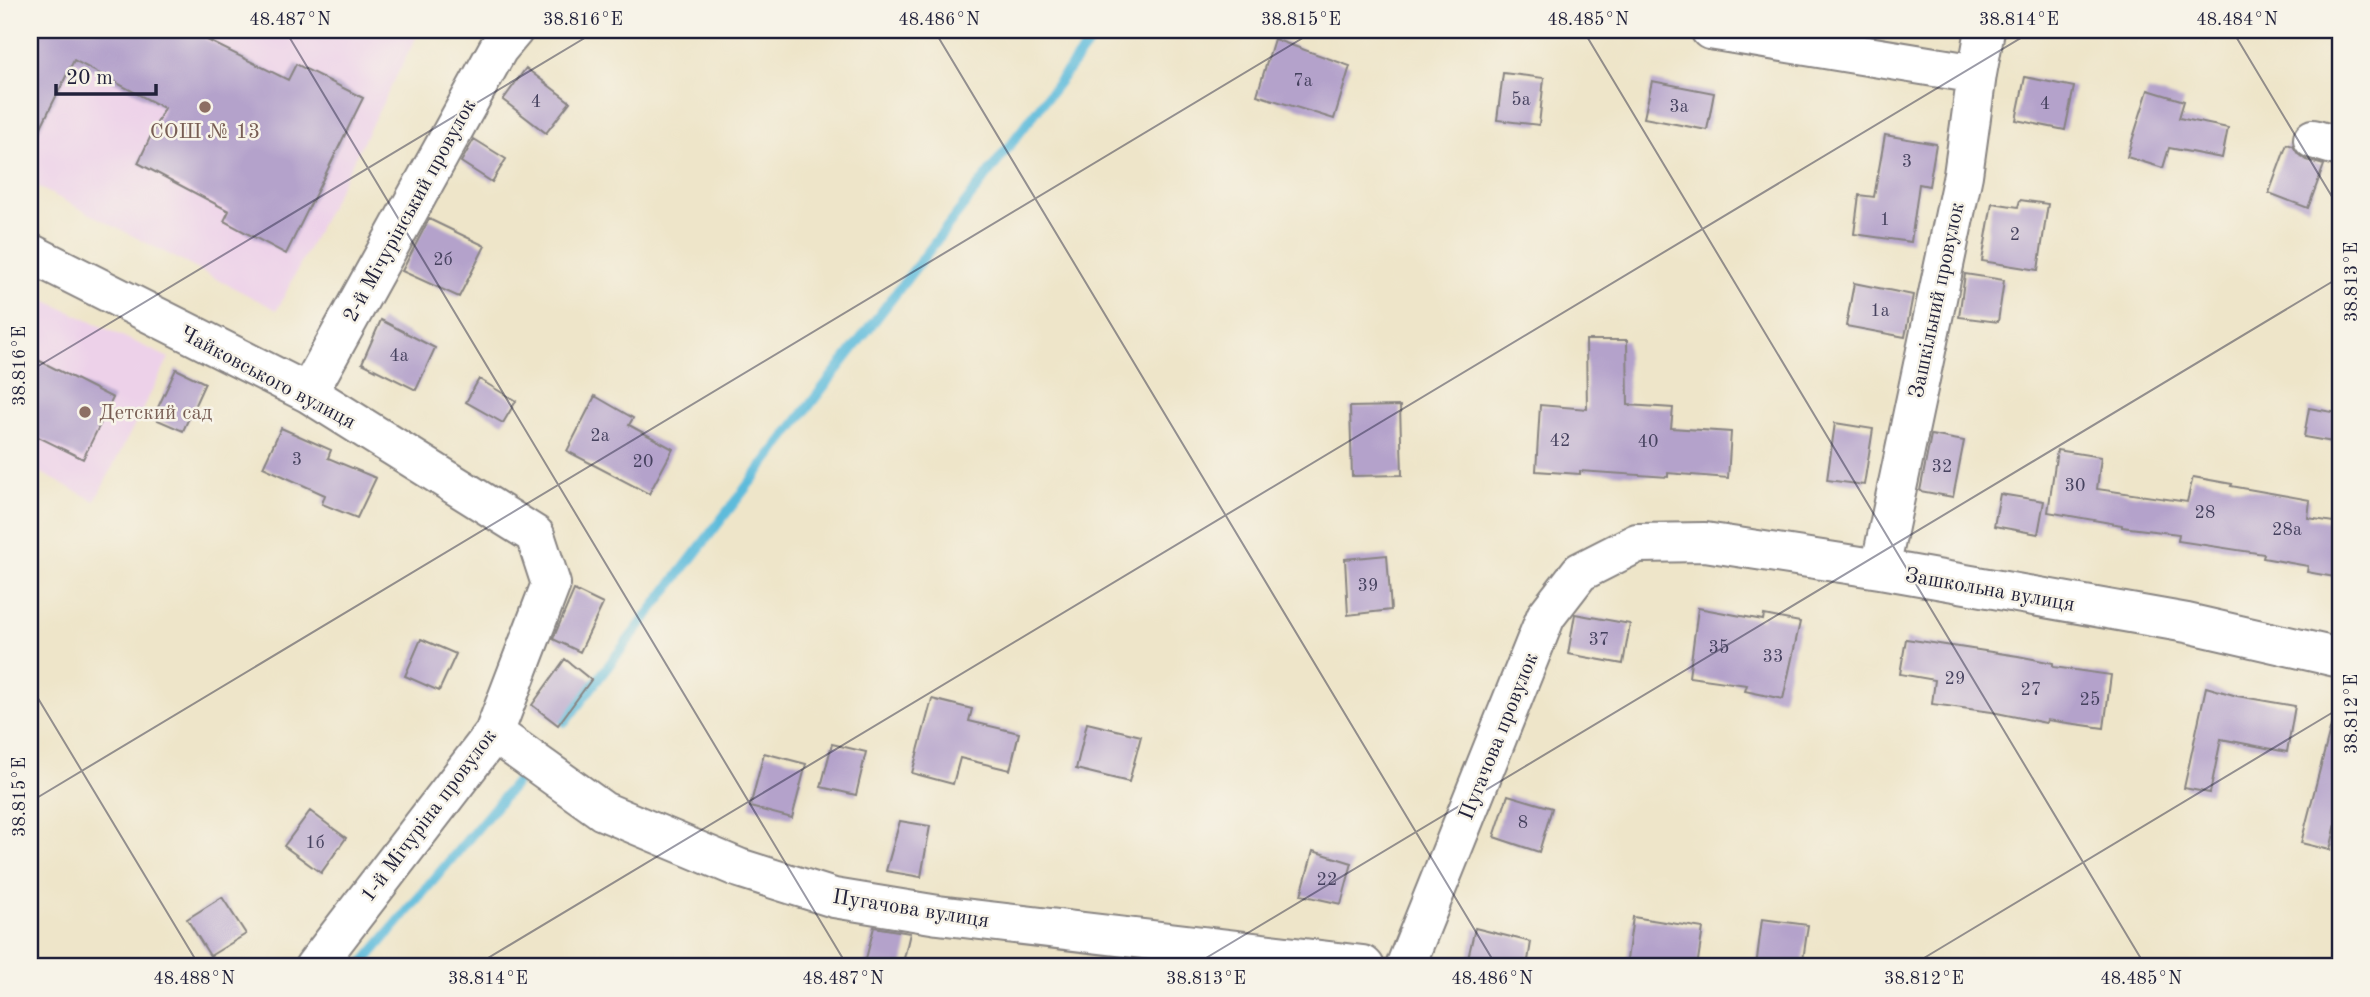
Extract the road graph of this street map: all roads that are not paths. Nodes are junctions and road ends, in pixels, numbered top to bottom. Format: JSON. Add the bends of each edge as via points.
{"nodes":[{"id":1,"x":514,"y":30,"type":"edge"},
{"id":2,"x":1710,"y":30,"type":"edge"},
{"id":3,"x":1985,"y":30,"type":"edge"},
{"id":4,"x":1977,"y":74,"type":"junction"},
{"id":5,"x":30,"y":253,"type":"edge"},
{"id":6,"x":307,"y":393,"type":"junction"},
{"id":7,"x":535,"y":535,"type":"joint"},
{"id":8,"x":1637,"y":543,"type":"joint"},
{"id":9,"x":1880,"y":569,"type":"junction"},
{"id":10,"x":2340,"y":658,"type":"edge"},
{"id":11,"x":494,"y":733,"type":"junction"},
{"id":12,"x":314,"y":967,"type":"edge"},
{"id":13,"x":1365,"y":967,"type":"edge"},
{"id":14,"x":1405,"y":967,"type":"edge"}],
"edges":[{"from":1,"to":6,"type":"street","name":"2-й Мічурінський провулок","via":[[498,49]]},
{"from":2,"to":4,"type":"street"},
{"from":3,"to":4,"type":"street","name":"Зашкільний провулок"},
{"from":4,"to":9,"type":"street","name":"Зашкільний провулок","via":[[1964,175]]},
{"from":5,"to":6,"type":"street","name":"Чайковського вулиця"},
{"from":6,"to":7,"type":"street","name":"Чайковського вулиця"},
{"from":7,"to":11,"type":"street","name":"1-й Мічуріна провулок","via":[[551,584]]},
{"from":8,"to":9,"type":"street","name":"Зашкольна вулиця","via":[[1705,542]]},
{"from":8,"to":14,"type":"street","name":"Пугачова провулок","via":[[1580,572],[1546,617]]},
{"from":9,"to":10,"type":"street","name":"Зашкольна вулиця","via":[[2187,623]]},
{"from":11,"to":12,"type":"street","name":"1-й Мічуріна провулок"},
{"from":11,"to":13,"type":"street","name":"Пугачова вулиця","via":[[603,811],[738,867],[834,898]]}]}
